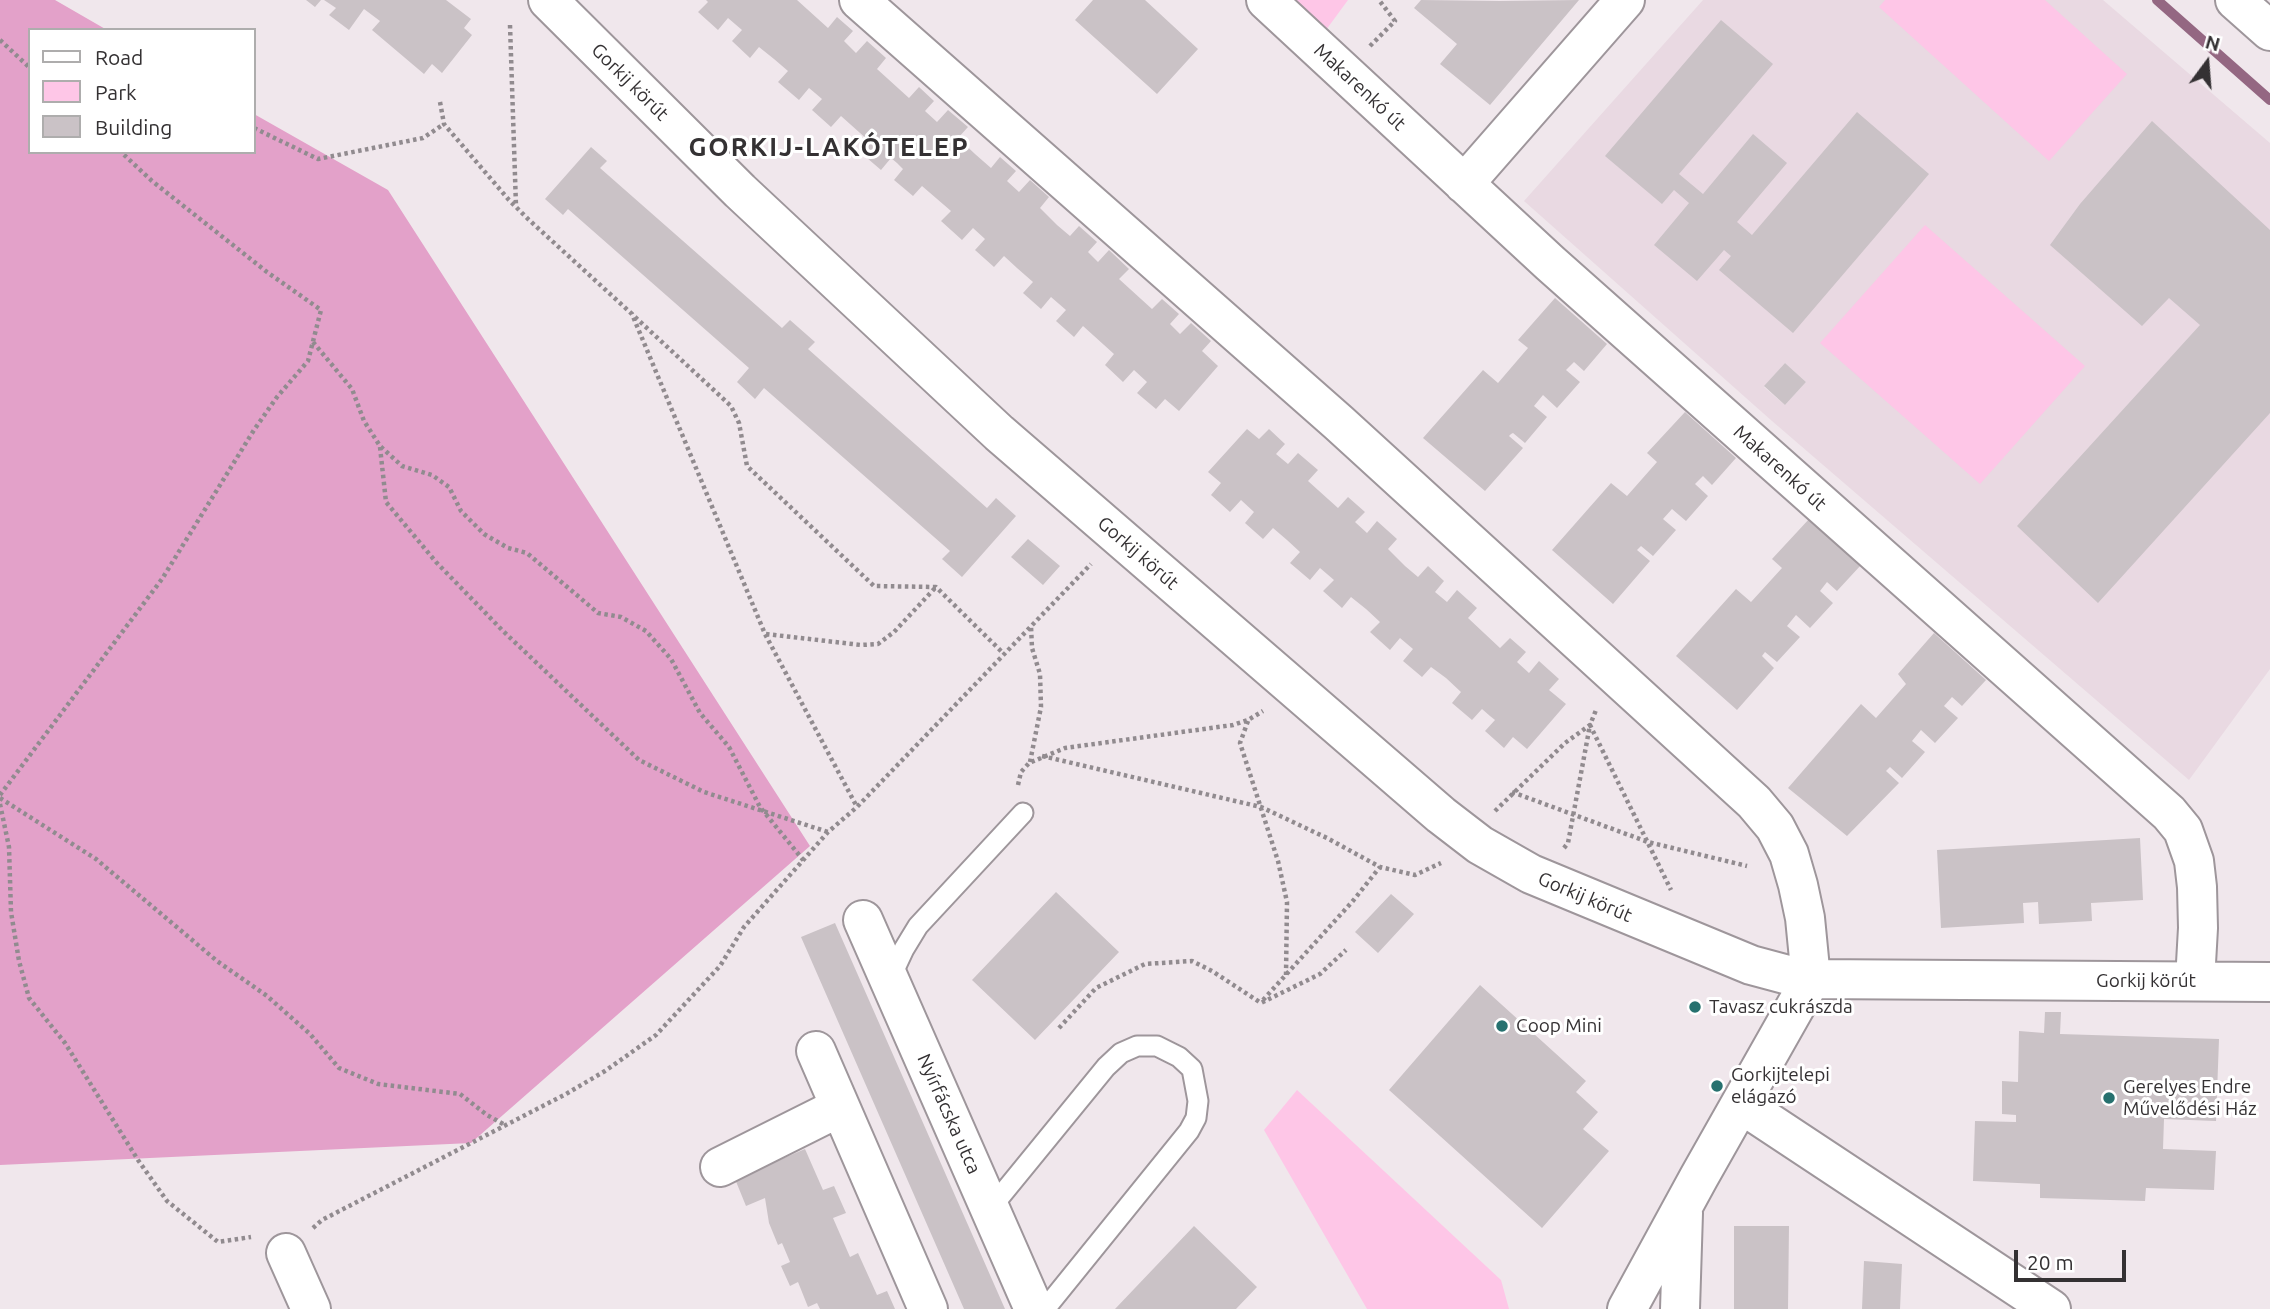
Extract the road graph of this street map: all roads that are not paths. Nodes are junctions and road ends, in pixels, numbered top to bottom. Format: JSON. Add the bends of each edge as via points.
{"nodes":[{"id":1,"x":548,"y":0,"type":"edge"},
{"id":2,"x":859,"y":0,"type":"edge"},
{"id":3,"x":1266,"y":0,"type":"edge"},
{"id":4,"x":1625,"y":0,"type":"edge"},
{"id":5,"x":2235,"y":0,"type":"edge"},
{"id":6,"x":2270,"y":31,"type":"edge"},
{"id":7,"x":1464,"y":184,"type":"junction"},
{"id":8,"x":1023,"y":813,"type":"road end"},
{"id":9,"x":863,"y":920,"type":"dead end"},
{"id":10,"x":890,"y":979,"type":"junction"},
{"id":11,"x":1811,"y":979,"type":"junction"},
{"id":12,"x":2195,"y":981,"type":"junction"},
{"id":13,"x":2270,"y":982,"type":"edge"},
{"id":14,"x":816,"y":1051,"type":"dead end"},
{"id":15,"x":1741,"y":1104,"type":"junction"},
{"id":16,"x":840,"y":1107,"type":"junction"},
{"id":17,"x":720,"y":1167,"type":"dead end"},
{"id":18,"x":1683,"y":1206,"type":"junction"},
{"id":19,"x":990,"y":1209,"type":"junction"},
{"id":20,"x":286,"y":1254,"type":"road end"},
{"id":21,"x":311,"y":1309,"type":"edge"},
{"id":22,"x":928,"y":1309,"type":"edge"},
{"id":23,"x":1034,"y":1309,"type":"edge"},
{"id":24,"x":1045,"y":1309,"type":"edge"},
{"id":25,"x":1627,"y":1309,"type":"edge"},
{"id":26,"x":1680,"y":1309,"type":"edge"},
{"id":27,"x":2051,"y":1309,"type":"edge"}],
"edges":[{"from":1,"to":11,"type":"street","name":"Gorkij körút","via":[[740,191],[999,433],[1441,815],[1486,829],[1531,874],[1751,965]]},
{"from":2,"to":11,"type":"street","via":[[1339,423],[1754,802],[1789,854],[1805,918]]},
{"from":3,"to":7,"type":"street","name":"Makarenkó út"},
{"from":4,"to":7,"type":"street"},
{"from":5,"to":6,"type":"street"},
{"from":7,"to":12,"type":"street","name":"Makarenkó út","via":[[2169,813],[2183,830],[2194,862]]},
{"from":8,"to":10,"type":"lane","via":[[918,926]]},
{"from":9,"to":10,"type":"street","name":"Nyírfácska utca"},
{"from":10,"to":19,"type":"street","name":"Nyírfácska utca"},
{"from":11,"to":12,"type":"street","name":"Gorkij körút"},
{"from":11,"to":15,"type":"street"},
{"from":12,"to":13,"type":"street","name":"Gorkij körút"},
{"from":14,"to":16,"type":"street"},
{"from":15,"to":18,"type":"street"},
{"from":15,"to":27,"type":"street"},
{"from":16,"to":17,"type":"street"},
{"from":16,"to":22,"type":"street"},
{"from":18,"to":25,"type":"street"},
{"from":18,"to":26,"type":"street"},
{"from":19,"to":23,"type":"street","name":"Nyírfácska utca"},
{"from":19,"to":24,"type":"lane","via":[[1121,1053],[1137,1046],[1157,1046],[1192,1069],[1198,1101],[1189,1131]]},
{"from":20,"to":21,"type":"street"}]}
